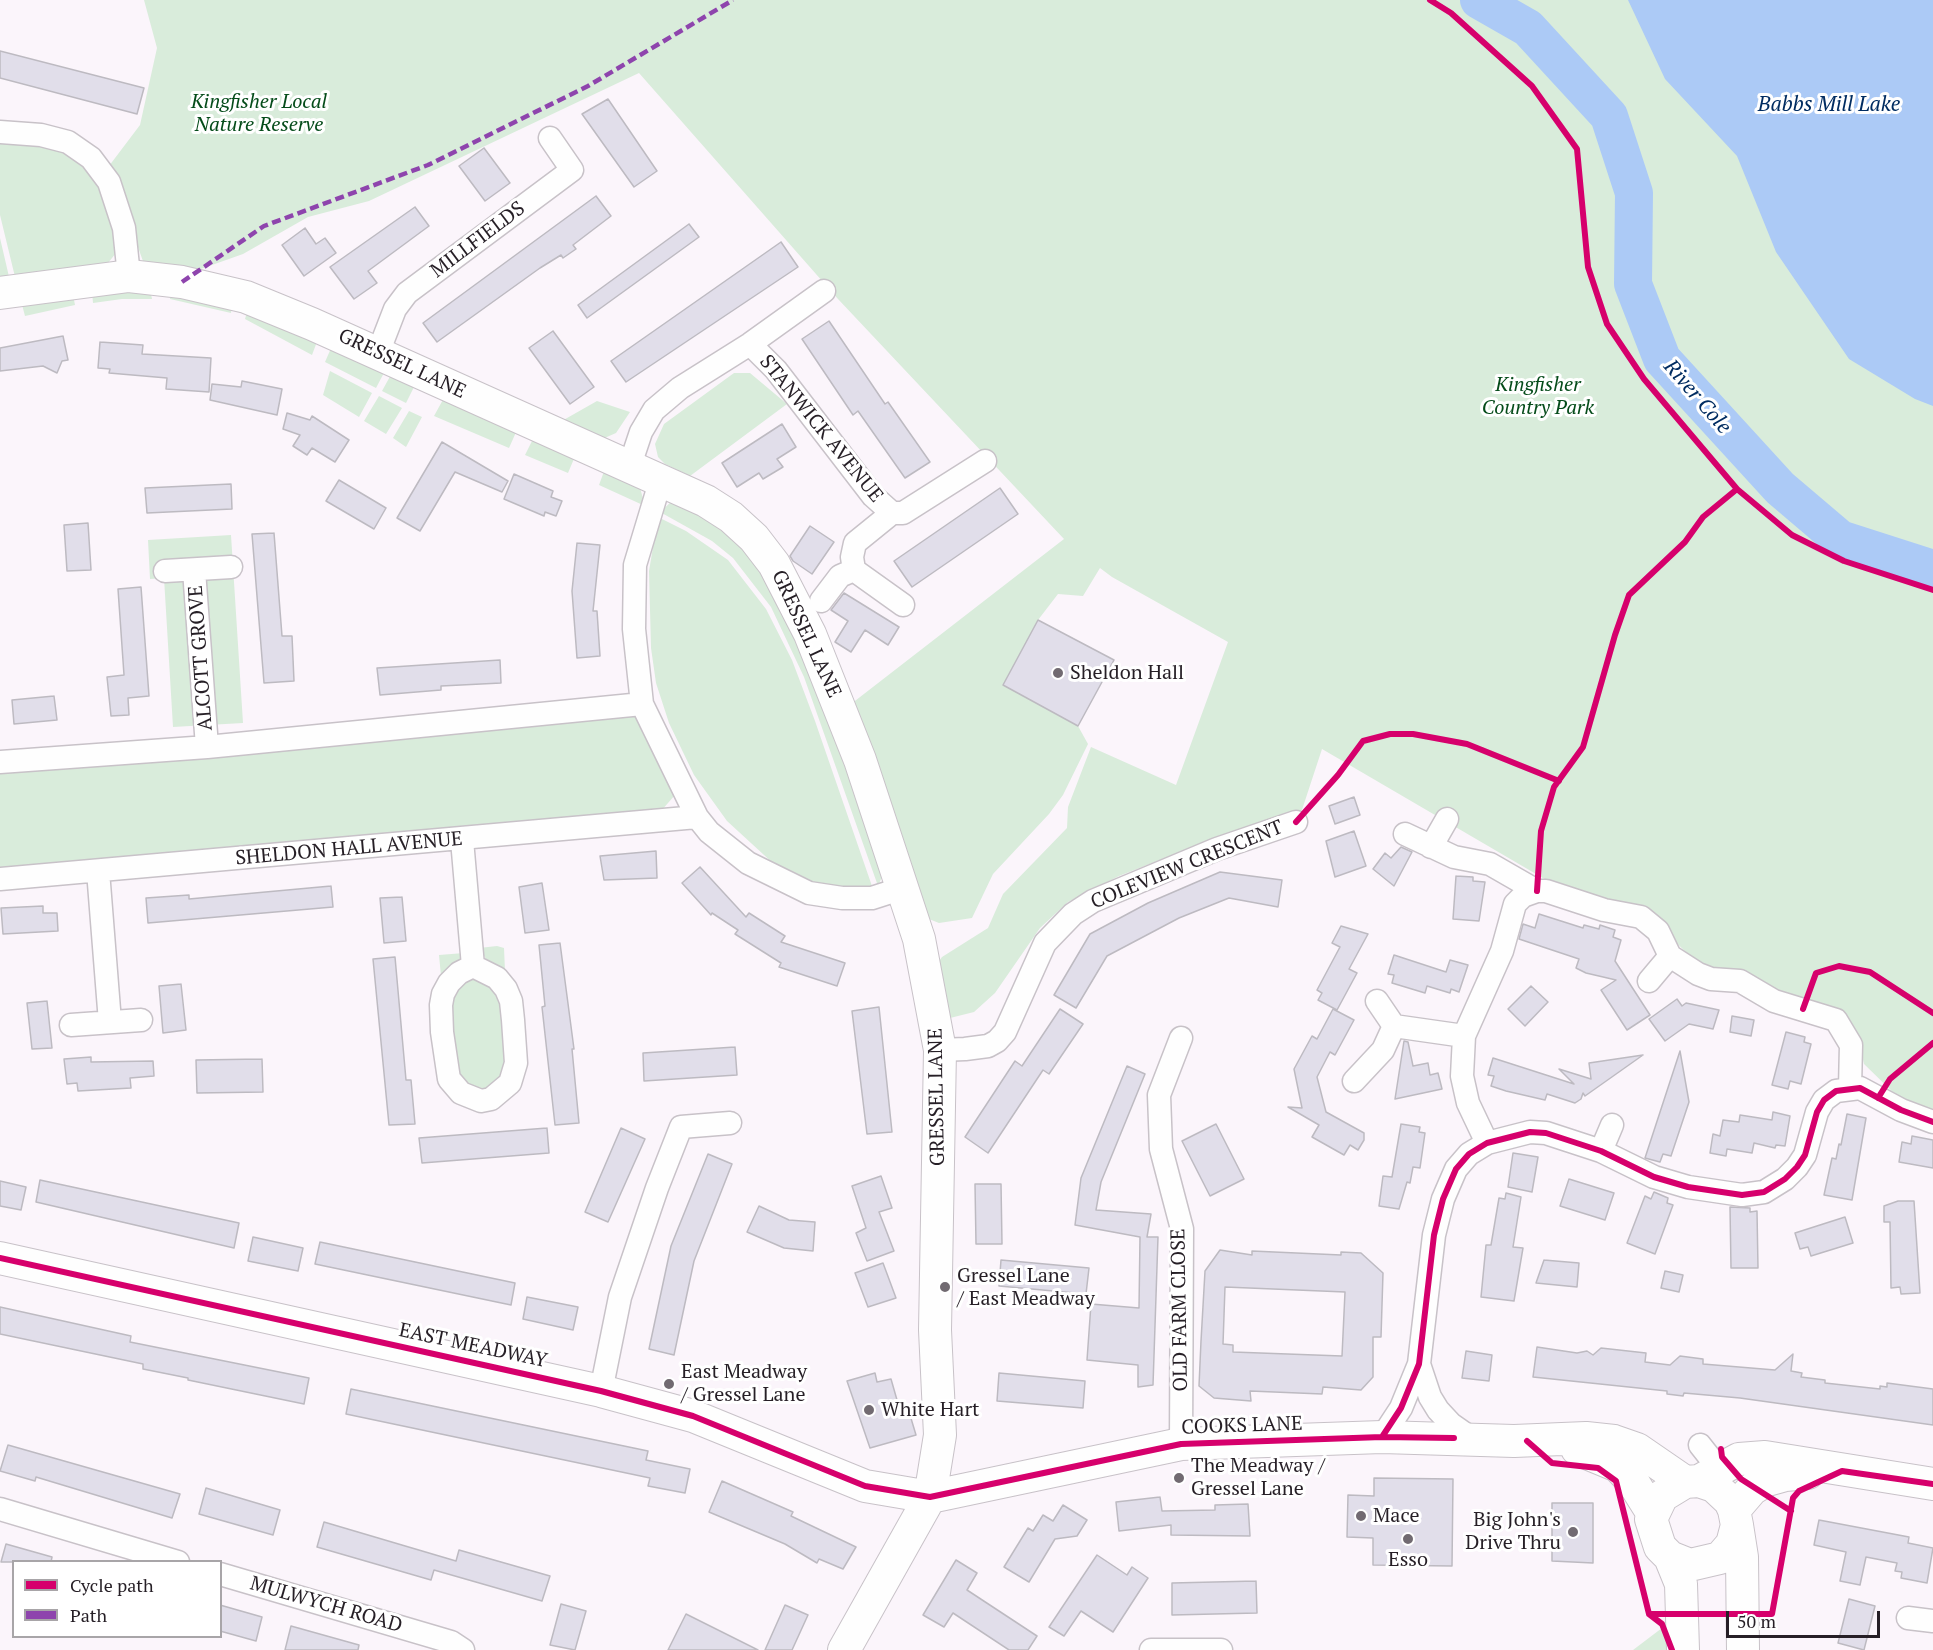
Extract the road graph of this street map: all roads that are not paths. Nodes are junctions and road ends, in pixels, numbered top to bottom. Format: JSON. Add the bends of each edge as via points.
{"nodes":[{"id":1,"x":0,"y":132,"type":"edge"},
{"id":2,"x":550,"y":138,"type":"dead end"},
{"id":3,"x":129,"y":276,"type":"junction"},
{"id":4,"x":824,"y":291,"type":"dead end"},
{"id":5,"x":0,"y":293,"type":"edge"},
{"id":6,"x":750,"y":344,"type":"junction"},
{"id":7,"x":378,"y":353,"type":"junction"},
{"id":8,"x":985,"y":461,"type":"dead end"},
{"id":9,"x":630,"y":465,"type":"junction"},
{"id":10,"x":661,"y":479,"type":"junction"},
{"id":11,"x":892,"y":513,"type":"junction"},
{"id":12,"x":231,"y":567,"type":"dead end"},
{"id":13,"x":194,"y":570,"type":"junction"},
{"id":14,"x":854,"y":570,"type":"junction"},
{"id":15,"x":165,"y":571,"type":"dead end"},
{"id":16,"x":821,"y":601,"type":"dead end"},
{"id":17,"x":903,"y":605,"type":"dead end"},
{"id":18,"x":642,"y":704,"type":"junction"},
{"id":19,"x":207,"y":747,"type":"junction"},
{"id":20,"x":0,"y":762,"type":"edge"},
{"id":21,"x":697,"y":818,"type":"junction"},
{"id":22,"x":1447,"y":819,"type":"dead end"},
{"id":23,"x":1296,"y":822,"type":"dead end"},
{"id":24,"x":1405,"y":834,"type":"dead end"},
{"id":25,"x":462,"y":840,"type":"junction"},
{"id":26,"x":1431,"y":847,"type":"junction"},
{"id":27,"x":98,"y":871,"type":"junction"},
{"id":28,"x":0,"y":879,"type":"edge"},
{"id":29,"x":903,"y":888,"type":"junction"},
{"id":30,"x":1537,"y":891,"type":"junction"},
{"id":31,"x":1670,"y":956,"type":"junction"},
{"id":32,"x":473,"y":966,"type":"junction"},
{"id":33,"x":1649,"y":981,"type":"dead end"},
{"id":34,"x":1377,"y":1001,"type":"dead end"},
{"id":35,"x":141,"y":1020,"type":"dead end"},
{"id":36,"x":110,"y":1022,"type":"junction"},
{"id":37,"x":72,"y":1025,"type":"dead end"},
{"id":38,"x":1394,"y":1026,"type":"junction"},
{"id":39,"x":1464,"y":1036,"type":"junction"},
{"id":40,"x":1181,"y":1038,"type":"dead end"},
{"id":41,"x":940,"y":1050,"type":"junction"},
{"id":42,"x":1354,"y":1081,"type":"dead end"},
{"id":43,"x":1850,"y":1088,"type":"junction"},
{"id":44,"x":1933,"y":1122,"type":"edge"},
{"id":45,"x":730,"y":1123,"type":"dead end"},
{"id":46,"x":1612,"y":1125,"type":"dead end"},
{"id":47,"x":1487,"y":1143,"type":"junction"},
{"id":48,"x":1601,"y":1151,"type":"junction"},
{"id":49,"x":0,"y":1258,"type":"edge"},
{"id":50,"x":1419,"y":1364,"type":"junction"},
{"id":51,"x":601,"y":1391,"type":"junction"},
{"id":52,"x":1382,"y":1437,"type":"junction"},
{"id":53,"x":1471,"y":1438,"type":"junction"},
{"id":54,"x":1544,"y":1441,"type":"junction"},
{"id":55,"x":1181,"y":1444,"type":"junction"},
{"id":56,"x":1701,"y":1469,"type":"junction"},
{"id":57,"x":1842,"y":1471,"type":"junction"},
{"id":58,"x":1933,"y":1484,"type":"edge"},
{"id":59,"x":930,"y":1497,"type":"junction"},
{"id":60,"x":0,"y":1509,"type":"edge"},
{"id":61,"x":1653,"y":1514,"type":"junction"},
{"id":62,"x":1736,"y":1517,"type":"junction"},
{"id":63,"x":1670,"y":1557,"type":"junction"},
{"id":64,"x":171,"y":1560,"type":"edge"},
{"id":65,"x":222,"y":1575,"type":"edge"},
{"id":66,"x":1908,"y":1618,"type":"dead end"},
{"id":67,"x":1933,"y":1622,"type":"edge"},
{"id":68,"x":463,"y":1650,"type":"edge"},
{"id":69,"x":844,"y":1650,"type":"edge"},
{"id":70,"x":1151,"y":1650,"type":"edge"},
{"id":71,"x":1221,"y":1650,"type":"edge"},
{"id":72,"x":1683,"y":1650,"type":"edge"},
{"id":73,"x":1743,"y":1650,"type":"edge"}],
"edges":[{"from":1,"to":3,"type":"street","via":[[68,142],[91,158],[109,182],[123,228]]},
{"from":2,"to":7,"type":"street","name":"MILLFIELDS","via":[[572,170],[407,293],[395,309]]},
{"from":3,"to":5,"type":"street","name":"GRESSEL LANE"},
{"from":3,"to":7,"type":"street","name":"GRESSEL LANE","via":[[182,282],[246,297]]},
{"from":4,"to":6,"type":"street"},
{"from":6,"to":9,"type":"street","via":[[680,388],[654,410],[641,432]]},
{"from":6,"to":11,"type":"street","name":"STANWICK AVENUE","via":[[776,370],[873,496]]},
{"from":7,"to":9,"type":"street","name":"GRESSEL LANE"},
{"from":8,"to":11,"type":"street","name":"STANWICK AVENUE","via":[[903,513]]},
{"from":9,"to":10,"type":"street","name":"GRESSEL LANE"},
{"from":10,"to":18,"type":"street","via":[[635,565],[634,629]]},
{"from":10,"to":29,"type":"street","name":"GRESSEL LANE","via":[[731,517],[774,564],[815,645],[860,760]]},
{"from":11,"to":14,"type":"street","via":[[855,543]]},
{"from":12,"to":13,"type":"street"},
{"from":13,"to":15,"type":"street"},
{"from":13,"to":19,"type":"street","name":"ALCOTT GROVE"},
{"from":14,"to":16,"type":"street","via":[[840,576]]},
{"from":14,"to":17,"type":"street"},
{"from":18,"to":19,"type":"street"},
{"from":18,"to":21,"type":"street"},
{"from":19,"to":20,"type":"street"},
{"from":21,"to":25,"type":"street","name":"SHELDON HALL AVENUE"},
{"from":21,"to":29,"type":"street","via":[[748,863],[809,893],[872,898]]},
{"from":22,"to":26,"type":"street"},
{"from":23,"to":41,"type":"street","name":"COLEVIEW CRESCENT","via":[[1217,849],[1093,901],[1046,943],[1005,1032],[997,1041],[988,1046]]},
{"from":24,"to":26,"type":"street"},
{"from":25,"to":27,"type":"street","name":"SHELDON HALL AVENUE"},
{"from":25,"to":32,"type":"street"},
{"from":26,"to":30,"type":"street","via":[[1454,857],[1490,864]]},
{"from":27,"to":28,"type":"street","name":"SHELDON HALL AVENUE"},
{"from":27,"to":36,"type":"street"},
{"from":29,"to":41,"type":"street","name":"GRESSEL LANE","via":[[919,939]]},
{"from":30,"to":31,"type":"street","via":[[1641,917],[1658,932]]},
{"from":30,"to":39,"type":"street","via":[[1515,904],[1502,951]]},
{"from":31,"to":33,"type":"street"},
{"from":31,"to":43,"type":"street","via":[[1698,974],[1740,981],[1774,1001],[1836,1020],[1851,1045]]},
{"from":32,"to":32,"type":"street","via":[[497,978],[506,989],[511,1001],[516,1064],[510,1083],[491,1099],[481,1101],[461,1093],[449,1079],[442,1032],[443,994],[454,978]]},
{"from":34,"to":38,"type":"street"},
{"from":35,"to":36,"type":"street"},
{"from":36,"to":37,"type":"street"},
{"from":38,"to":39,"type":"street"},
{"from":38,"to":42,"type":"street","via":[[1383,1050]]},
{"from":39,"to":47,"type":"street","via":[[1462,1076],[1468,1103]]},
{"from":40,"to":55,"type":"street","name":"OLD FARM CLOSE","via":[[1160,1095],[1161,1149],[1182,1229]]},
{"from":41,"to":59,"type":"street","name":"GRESSEL LANE","via":[[936,1330],[940,1435]]},
{"from":43,"to":44,"type":"street","via":[[1860,1088],[1900,1110]]},
{"from":43,"to":48,"type":"street","via":[[1836,1091],[1824,1100],[1797,1167],[1764,1192],[1742,1195],[1688,1187],[1654,1177]]},
{"from":45,"to":51,"type":"street","via":[[681,1127],[620,1298]]},
{"from":46,"to":48,"type":"street"},
{"from":47,"to":48,"type":"street","via":[[1530,1132],[1546,1133]]},
{"from":47,"to":50,"type":"street","via":[[1469,1154],[1456,1169],[1443,1199],[1434,1235]]},
{"from":49,"to":51,"type":"street","name":"EAST MEADWAY"},
{"from":50,"to":52,"type":"street","via":[[1401,1408]]},
{"from":50,"to":53,"type":"street","via":[[1438,1410]]},
{"from":51,"to":59,"type":"street","name":"EAST MEADWAY","via":[[693,1416],[865,1486]]},
{"from":52,"to":53,"type":"street","name":"COOKS LANE"},
{"from":52,"to":55,"type":"street","name":"COOKS LANE"},
{"from":53,"to":54,"type":"street","name":"COOKS LANE"},
{"from":54,"to":56,"type":"street","name":"COOKS LANE","via":[[1614,1441]]},
{"from":54,"to":61,"type":"street","name":"COOKS LANE","via":[[1588,1452],[1618,1466]]},
{"from":55,"to":59,"type":"street","name":"COOKS LANE"},
{"from":56,"to":57,"type":"street","via":[[1765,1457]]},
{"from":56,"to":61,"type":"street","via":[[1662,1496]]},
{"from":56,"to":62,"type":"street","name":"COOKS LANE"},
{"from":57,"to":58,"type":"street"},
{"from":57,"to":62,"type":"street","via":[[1767,1480],[1752,1489]]},
{"from":59,"to":69,"type":"street"},
{"from":60,"to":64,"type":"street"},
{"from":61,"to":63,"type":"street","name":"COOKS LANE","via":[[1655,1539]]},
{"from":62,"to":63,"type":"street","via":[[1732,1544],[1720,1558],[1690,1565]]},
{"from":62,"to":73,"type":"street","via":[[1742,1557]]},
{"from":63,"to":72,"type":"street","name":"COOKS LANE","via":[[1681,1584]]},
{"from":65,"to":68,"type":"street","name":"MULWYCH ROAD","via":[[451,1642]]},
{"from":66,"to":67,"type":"street"},
{"from":70,"to":71,"type":"street"}]}
